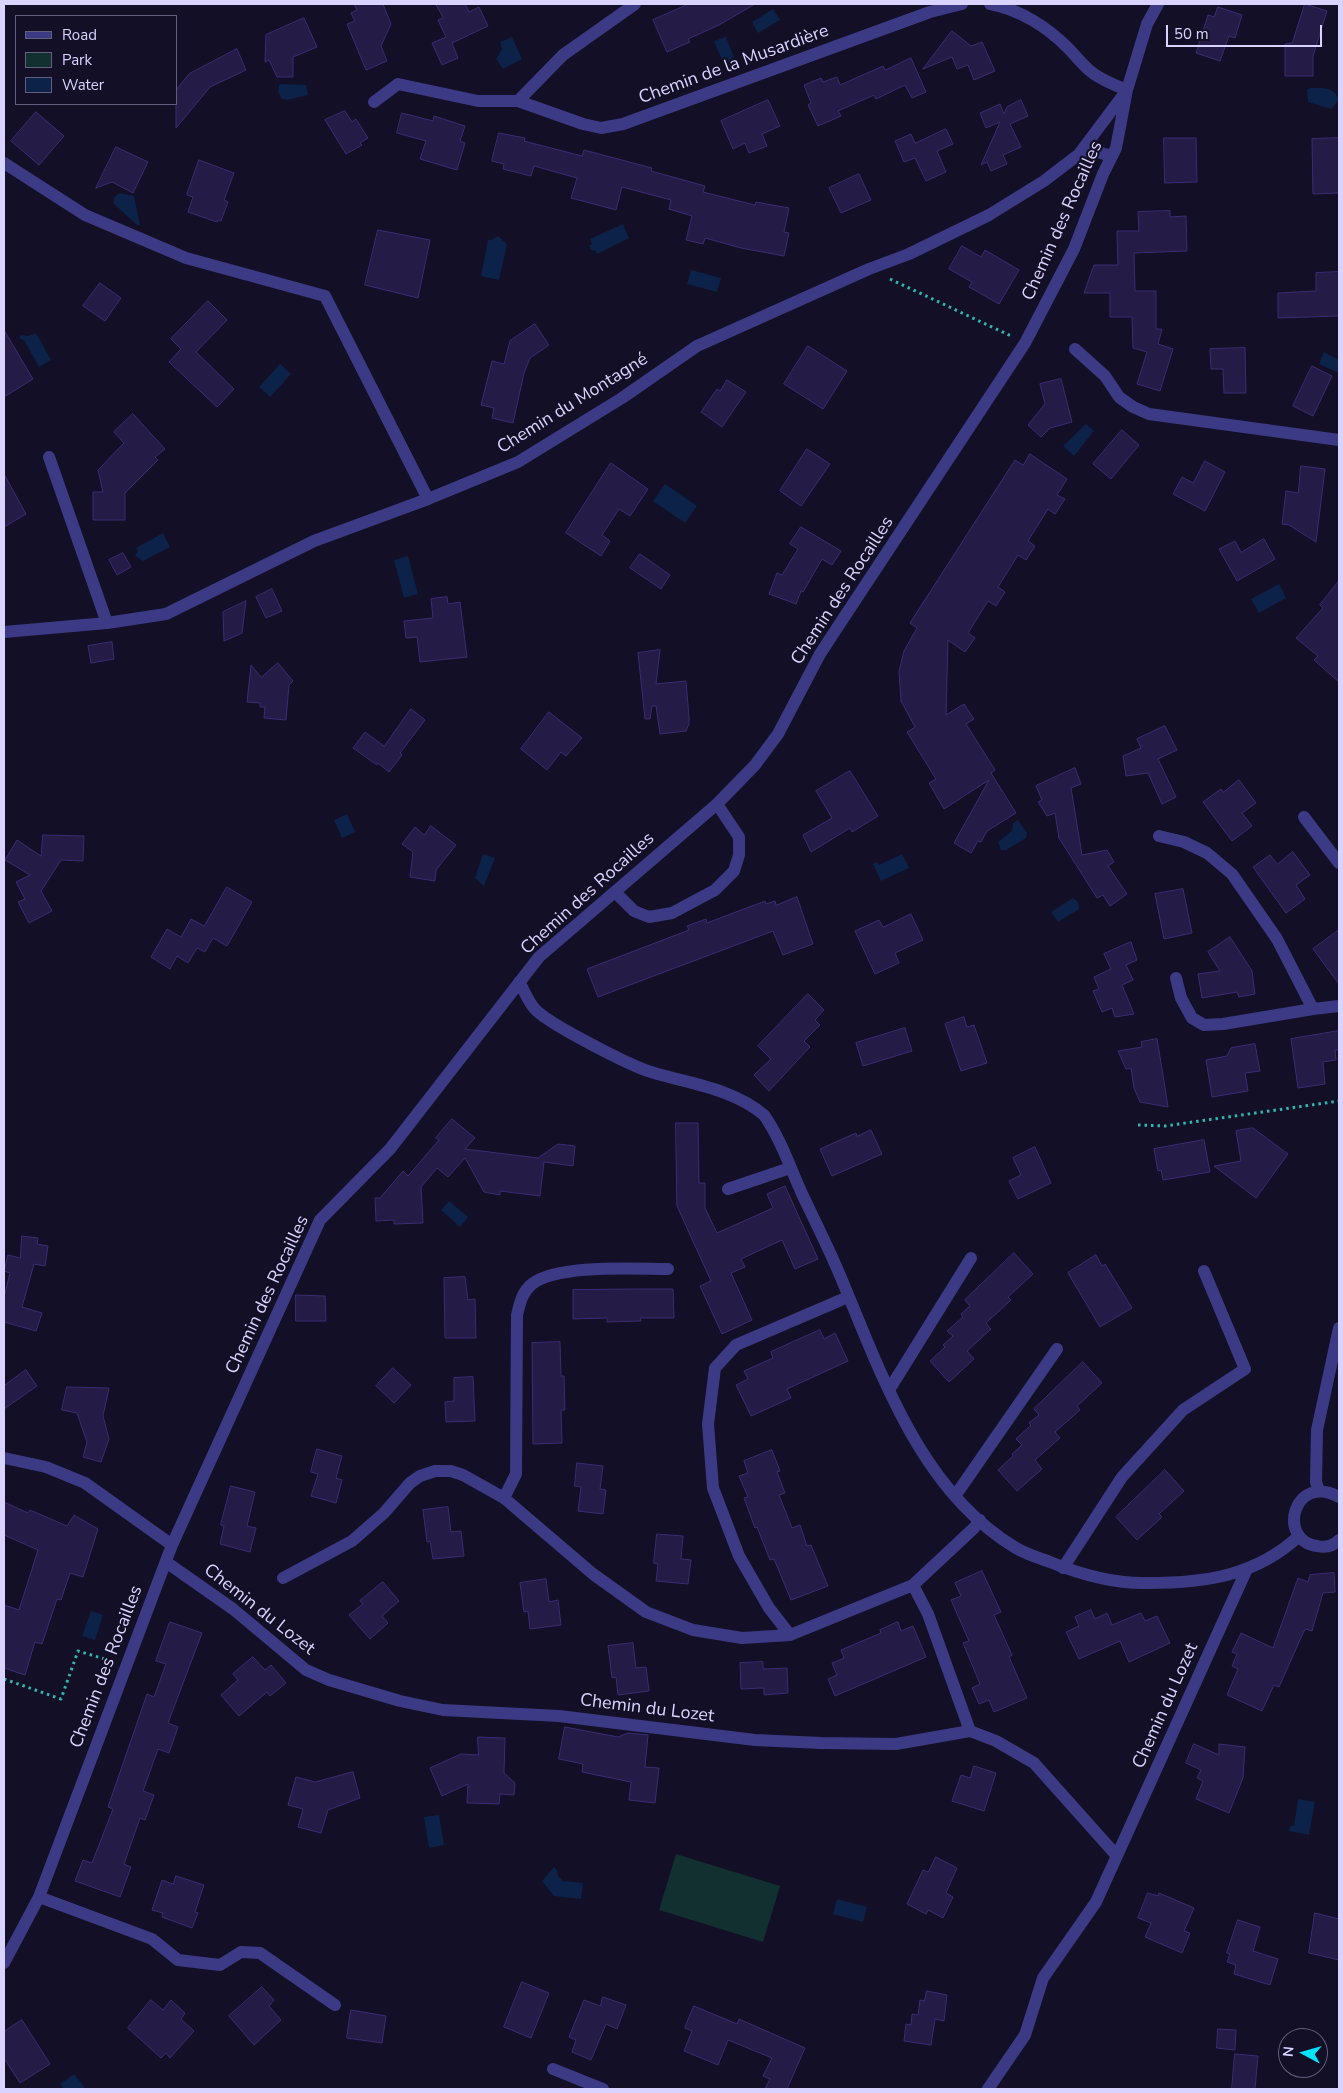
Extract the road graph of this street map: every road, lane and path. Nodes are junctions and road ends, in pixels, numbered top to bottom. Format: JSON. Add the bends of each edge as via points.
{"nodes":[{"id":1,"x":635,"y":4,"type":"edge"},
{"id":2,"x":962,"y":4,"type":"edge"},
{"id":3,"x":990,"y":4,"type":"edge"},
{"id":4,"x":1158,"y":4,"type":"edge"},
{"id":5,"x":1127,"y":90,"type":"junction"},
{"id":6,"x":518,"y":101,"type":"junction"},
{"id":7,"x":374,"y":102,"type":"dead end"},
{"id":8,"x":1078,"y":155,"type":"junction"},
{"id":9,"x":1111,"y":156,"type":"junction"},
{"id":10,"x":4,"y":163,"type":"edge"},
{"id":11,"x":869,"y":270,"type":"junction"},
{"id":12,"x":1025,"y":343,"type":"junction"},
{"id":13,"x":1075,"y":349,"type":"dead end"},
{"id":14,"x":1339,"y":440,"type":"edge"},
{"id":15,"x":49,"y":457,"type":"dead end"},
{"id":16,"x":428,"y":499,"type":"junction"},
{"id":17,"x":107,"y":624,"type":"junction"},
{"id":18,"x":4,"y":632,"type":"edge"},
{"id":19,"x":717,"y":804,"type":"junction"},
{"id":20,"x":1304,"y":817,"type":"dead end"},
{"id":21,"x":1158,"y":836,"type":"dead end"},
{"id":22,"x":1339,"y":864,"type":"edge"},
{"id":23,"x":615,"y":892,"type":"junction"},
{"id":24,"x":1176,"y":978,"type":"dead end"},
{"id":25,"x":519,"y":982,"type":"junction"},
{"id":26,"x":1339,"y":1006,"type":"edge"},
{"id":27,"x":1313,"y":1009,"type":"junction"},
{"id":28,"x":1339,"y":1101,"type":"edge"},
{"id":29,"x":1138,"y":1125,"type":"dead end"},
{"id":30,"x":790,"y":1168,"type":"junction"},
{"id":31,"x":728,"y":1189,"type":"dead end"},
{"id":32,"x":971,"y":1258,"type":"dead end"},
{"id":33,"x":668,"y":1269,"type":"dead end"},
{"id":34,"x":1204,"y":1271,"type":"dead end"},
{"id":35,"x":848,"y":1297,"type":"junction"},
{"id":36,"x":1339,"y":1328,"type":"edge"},
{"id":37,"x":1057,"y":1349,"type":"dead end"},
{"id":38,"x":889,"y":1390,"type":"junction"},
{"id":39,"x":4,"y":1458,"type":"edge"},
{"id":40,"x":1319,"y":1491,"type":"junction"},
{"id":41,"x":955,"y":1496,"type":"junction"},
{"id":42,"x":1339,"y":1497,"type":"edge"},
{"id":43,"x":504,"y":1498,"type":"junction"},
{"id":44,"x":980,"y":1520,"type":"junction"},
{"id":45,"x":1299,"y":1536,"type":"junction"},
{"id":46,"x":1339,"y":1540,"type":"edge"},
{"id":47,"x":172,"y":1545,"type":"junction"},
{"id":48,"x":166,"y":1562,"type":"junction"},
{"id":49,"x":1063,"y":1568,"type":"junction"},
{"id":50,"x":1246,"y":1571,"type":"junction"},
{"id":51,"x":283,"y":1578,"type":"dead end"},
{"id":52,"x":913,"y":1585,"type":"junction"},
{"id":53,"x":790,"y":1635,"type":"junction"},
{"id":54,"x":126,"y":1666,"type":"junction"},
{"id":55,"x":4,"y":1679,"type":"edge"},
{"id":56,"x":970,"y":1731,"type":"junction"},
{"id":57,"x":1117,"y":1856,"type":"junction"},
{"id":58,"x":39,"y":1896,"type":"junction"},
{"id":59,"x":4,"y":1963,"type":"edge"},
{"id":60,"x":335,"y":2005,"type":"dead end"},
{"id":61,"x":553,"y":2069,"type":"dead end"},
{"id":62,"x":603,"y":2089,"type":"edge"},
{"id":63,"x":988,"y":2089,"type":"edge"}],
"edges":[{"from":1,"to":6,"type":"street","via":[[563,55]]},
{"from":2,"to":6,"type":"street","name":"Chemin de la Musardière","via":[[930,12],[623,124],[601,128],[582,124]]},
{"from":3,"to":5,"type":"street","via":[[1018,12],[1068,48],[1090,71]]},
{"from":4,"to":5,"type":"street","name":"Chemin des Rocailles","via":[[1148,24]]},
{"from":5,"to":8,"type":"street","name":"Chemin du Montagné"},
{"from":5,"to":9,"type":"street","name":"Chemin des Rocailles","via":[[1116,148]]},
{"from":6,"to":7,"type":"street","name":"Chemin de la Musardière","via":[[478,102],[398,84]]},
{"from":8,"to":9,"type":"street","via":[[1091,150]]},
{"from":8,"to":11,"type":"street","name":"Chemin du Montagné","via":[[989,216]]},
{"from":9,"to":12,"type":"street","name":"Chemin des Rocailles","via":[[1074,249]]},
{"from":10,"to":16,"type":"street","via":[[85,215],[186,258],[325,296]]},
{"from":11,"to":12,"type":"path"},
{"from":11,"to":16,"type":"street","name":"Chemin du Montagné","via":[[697,346],[622,398],[518,462]]},
{"from":12,"to":19,"type":"street","name":"Chemin des Rocailles","via":[[820,654],[778,734],[755,765]]},
{"from":13,"to":14,"type":"street","via":[[1105,376],[1119,397],[1149,414]]},
{"from":15,"to":17,"type":"street"},
{"from":16,"to":17,"type":"street","name":"Chemin du Montagné","via":[[314,541],[166,614]]},
{"from":17,"to":18,"type":"street","name":"Chemin du Montagné"},
{"from":19,"to":23,"type":"street","name":"Chemin des Rocailles"},
{"from":19,"to":23,"type":"street","via":[[739,837],[739,855],[734,871],[715,890],[672,913],[649,917],[634,911]]},
{"from":20,"to":22,"type":"street"},
{"from":21,"to":27,"type":"street","via":[[1184,842],[1207,853],[1232,874],[1277,939]]},
{"from":23,"to":25,"type":"street","name":"Chemin des Rocailles","via":[[539,958]]},
{"from":24,"to":27,"type":"street","via":[[1181,998],[1192,1018],[1204,1025]]},
{"from":25,"to":30,"type":"street","via":[[535,1009],[548,1019],[626,1062],[744,1100],[764,1115]]},
{"from":25,"to":47,"type":"street","name":"Chemin des Rocailles","via":[[390,1149],[320,1220]]},
{"from":26,"to":27,"type":"street"},
{"from":28,"to":29,"type":"path","via":[[1165,1126]]},
{"from":30,"to":31,"type":"street"},
{"from":30,"to":35,"type":"street"},
{"from":32,"to":38,"type":"street"},
{"from":33,"to":43,"type":"street","via":[[588,1270],[561,1274],[541,1278],[522,1294],[517,1322],[516,1474]]},
{"from":34,"to":49,"type":"street","via":[[1245,1369],[1183,1410],[1122,1477]]},
{"from":35,"to":38,"type":"street"},
{"from":35,"to":53,"type":"street","via":[[736,1345],[715,1368],[708,1424],[713,1488],[739,1556],[769,1608]]},
{"from":36,"to":40,"type":"street","via":[[1317,1430],[1315,1454]]},
{"from":37,"to":41,"type":"street"},
{"from":38,"to":41,"type":"street","via":[[930,1466]]},
{"from":39,"to":47,"type":"street","via":[[46,1467],[85,1483]]},
{"from":40,"to":42,"type":"street"},
{"from":40,"to":45,"type":"street","via":[[1301,1499],[1296,1507],[1294,1527]]},
{"from":41,"to":44,"type":"street"},
{"from":43,"to":51,"type":"street","via":[[457,1473],[435,1471],[420,1476],[352,1540]]},
{"from":43,"to":53,"type":"street","via":[[594,1574],[646,1612],[693,1630],[742,1638]]},
{"from":44,"to":49,"type":"street","via":[[1018,1550]]},
{"from":44,"to":52,"type":"street"},
{"from":45,"to":46,"type":"street","via":[[1316,1546],[1326,1547]]},
{"from":45,"to":50,"type":"street","via":[[1277,1555]]},
{"from":47,"to":48,"type":"street","name":"Chemin des Rocailles"},
{"from":48,"to":54,"type":"street","name":"Chemin des Rocailles"},
{"from":48,"to":56,"type":"street","name":"Chemin du Lozet","via":[[232,1609],[306,1670],[328,1680],[400,1701],[444,1710],[559,1716],[783,1741],[896,1744]]},
{"from":49,"to":50,"type":"street","via":[[1102,1579],[1133,1583],[1200,1580]]},
{"from":50,"to":57,"type":"street","name":"Chemin du Lozet"},
{"from":52,"to":53,"type":"street"},
{"from":52,"to":56,"type":"street","via":[[928,1614]]},
{"from":54,"to":55,"type":"path","via":[[78,1651],[60,1699]]},
{"from":54,"to":58,"type":"street","name":"Chemin des Rocailles"},
{"from":56,"to":57,"type":"street","via":[[996,1741],[1034,1763]]},
{"from":57,"to":63,"type":"street","name":"Chemin du Lozet","via":[[1096,1902],[1043,1978],[1024,2034]]},
{"from":58,"to":59,"type":"street","name":"Chemin des Rocailles"},
{"from":58,"to":60,"type":"street","via":[[152,1939],[178,1960],[220,1966],[241,1952],[260,1953]]},
{"from":61,"to":62,"type":"street"}]}
